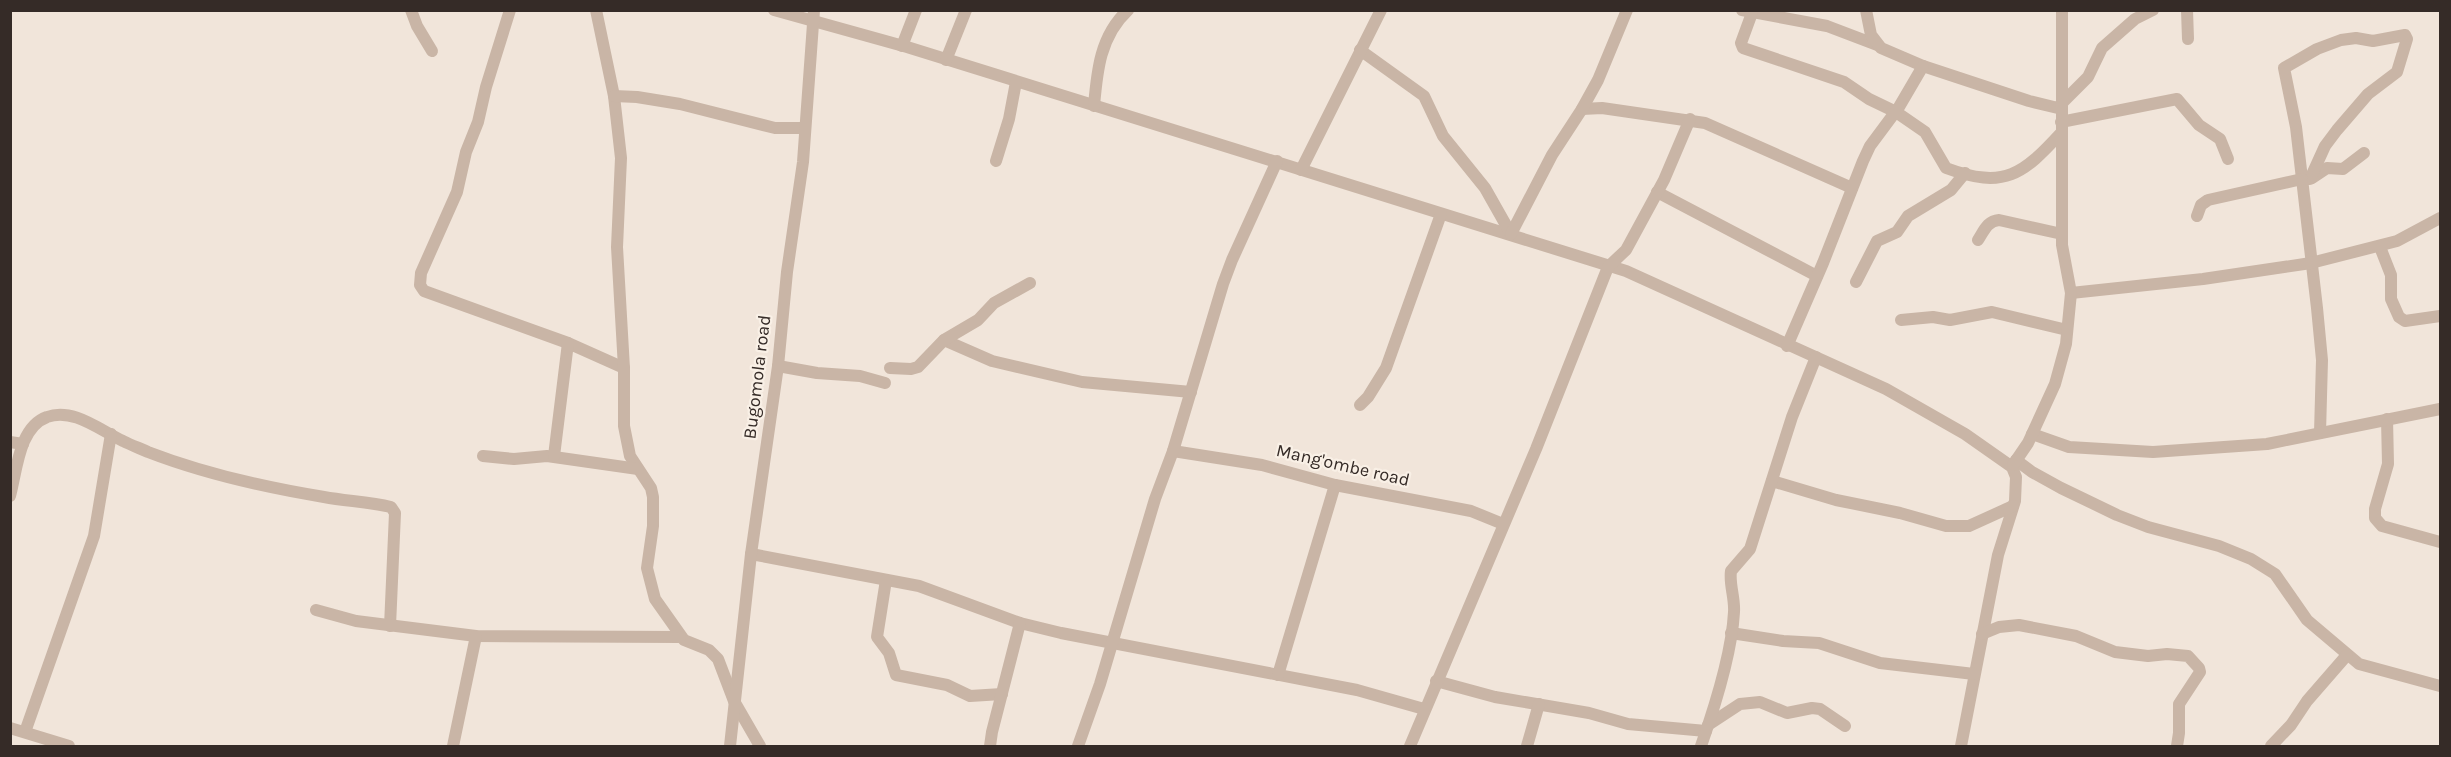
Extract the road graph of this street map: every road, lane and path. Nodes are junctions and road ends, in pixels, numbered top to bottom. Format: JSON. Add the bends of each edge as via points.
{"nodes":[{"id":1,"x":411,"y":10,"type":"edge"},
{"id":2,"x":510,"y":10,"type":"edge"},
{"id":3,"x":596,"y":10,"type":"edge"},
{"id":4,"x":774,"y":10,"type":"edge"},
{"id":5,"x":916,"y":10,"type":"edge"},
{"id":6,"x":966,"y":10,"type":"edge"},
{"id":7,"x":1128,"y":10,"type":"edge"},
{"id":8,"x":1381,"y":10,"type":"edge"},
{"id":9,"x":1628,"y":10,"type":"edge"},
{"id":10,"x":1866,"y":10,"type":"edge"},
{"id":11,"x":2062,"y":10,"type":"edge"},
{"id":12,"x":2153,"y":10,"type":"edge"},
{"id":13,"x":2187,"y":10,"type":"edge"},
{"id":14,"x":1747,"y":12,"type":"edge"},
{"id":15,"x":813,"y":16,"type":"edge"},
{"id":16,"x":2188,"y":39,"type":"dead end"},
{"id":17,"x":1877,"y":45,"type":"junction"},
{"id":18,"x":902,"y":46,"type":"junction"},
{"id":19,"x":1360,"y":50,"type":"junction"},
{"id":20,"x":432,"y":51,"type":"dead end"},
{"id":21,"x":946,"y":60,"type":"junction"},
{"id":22,"x":1923,"y":66,"type":"junction"},
{"id":23,"x":1016,"y":82,"type":"junction"},
{"id":24,"x":614,"y":96,"type":"junction"},
{"id":25,"x":1094,"y":106,"type":"junction"},
{"id":26,"x":2061,"y":106,"type":"junction"},
{"id":27,"x":1582,"y":110,"type":"junction"},
{"id":28,"x":1896,"y":112,"type":"junction"},
{"id":29,"x":1690,"y":119,"type":"junction"},
{"id":30,"x":2061,"y":127,"type":"junction"},
{"id":31,"x":805,"y":128,"type":"junction"},
{"id":32,"x":2364,"y":153,"type":"dead end"},
{"id":33,"x":2228,"y":159,"type":"dead end"},
{"id":34,"x":996,"y":161,"type":"dead end"},
{"id":35,"x":1277,"y":161,"type":"junction"},
{"id":36,"x":1301,"y":170,"type":"junction"},
{"id":37,"x":1965,"y":173,"type":"junction"},
{"id":38,"x":2305,"y":182,"type":"junction"},
{"id":39,"x":1852,"y":188,"type":"junction"},
{"id":40,"x":1657,"y":192,"type":"junction"},
{"id":41,"x":1441,"y":214,"type":"junction"},
{"id":42,"x":2198,"y":216,"type":"dead end"},
{"id":43,"x":2440,"y":218,"type":"edge"},
{"id":44,"x":1511,"y":234,"type":"junction"},
{"id":45,"x":2062,"y":234,"type":"junction"},
{"id":46,"x":1978,"y":240,"type":"dead end"},
{"id":47,"x":2380,"y":247,"type":"junction"},
{"id":48,"x":2311,"y":263,"type":"junction"},
{"id":49,"x":1608,"y":267,"type":"junction"},
{"id":50,"x":1817,"y":276,"type":"junction"},
{"id":51,"x":1856,"y":282,"type":"dead end"},
{"id":52,"x":1030,"y":284,"type":"dead end"},
{"id":53,"x":2071,"y":293,"type":"junction"},
{"id":54,"x":2440,"y":316,"type":"edge"},
{"id":55,"x":1901,"y":320,"type":"dead end"},
{"id":56,"x":2067,"y":330,"type":"junction"},
{"id":57,"x":944,"y":340,"type":"junction"},
{"id":58,"x":568,"y":343,"type":"junction"},
{"id":59,"x":1787,"y":346,"type":"junction"},
{"id":60,"x":1816,"y":357,"type":"junction"},
{"id":61,"x":778,"y":366,"type":"junction"},
{"id":62,"x":624,"y":368,"type":"junction"},
{"id":63,"x":890,"y":368,"type":"dead end"},
{"id":64,"x":885,"y":383,"type":"dead end"},
{"id":65,"x":1191,"y":392,"type":"junction"},
{"id":66,"x":1360,"y":405,"type":"dead end"},
{"id":67,"x":2440,"y":409,"type":"edge"},
{"id":68,"x":2387,"y":419,"type":"junction"},
{"id":69,"x":2320,"y":433,"type":"junction"},
{"id":70,"x":111,"y":434,"type":"junction"},
{"id":71,"x":2032,"y":434,"type":"junction"},
{"id":72,"x":17,"y":443,"type":"edge"},
{"id":73,"x":1173,"y":451,"type":"junction"},
{"id":74,"x":483,"y":456,"type":"dead end"},
{"id":75,"x":554,"y":456,"type":"junction"},
{"id":76,"x":2014,"y":463,"type":"junction"},
{"id":77,"x":639,"y":469,"type":"junction"},
{"id":78,"x":1772,"y":482,"type":"junction"},
{"id":79,"x":1335,"y":486,"type":"junction"},
{"id":80,"x":10,"y":496,"type":"edge"},
{"id":81,"x":2013,"y":507,"type":"junction"},
{"id":82,"x":1503,"y":524,"type":"junction"},
{"id":83,"x":2440,"y":542,"type":"edge"},
{"id":84,"x":751,"y":554,"type":"junction"},
{"id":85,"x":886,"y":580,"type":"junction"},
{"id":86,"x":316,"y":610,"type":"dead end"},
{"id":87,"x":1020,"y":622,"type":"junction"},
{"id":88,"x":390,"y":626,"type":"junction"},
{"id":89,"x":1731,"y":633,"type":"junction"},
{"id":90,"x":1982,"y":634,"type":"junction"},
{"id":91,"x":476,"y":636,"type":"junction"},
{"id":92,"x":680,"y":637,"type":"junction"},
{"id":93,"x":1112,"y":643,"type":"junction"},
{"id":94,"x":2347,"y":655,"type":"junction"},
{"id":95,"x":1974,"y":674,"type":"junction"},
{"id":96,"x":1278,"y":675,"type":"junction"},
{"id":97,"x":1436,"y":681,"type":"junction"},
{"id":98,"x":2440,"y":686,"type":"edge"},
{"id":99,"x":1002,"y":694,"type":"junction"},
{"id":100,"x":734,"y":700,"type":"junction"},
{"id":101,"x":1539,"y":704,"type":"junction"},
{"id":102,"x":1424,"y":709,"type":"junction"},
{"id":103,"x":1845,"y":726,"type":"dead end"},
{"id":104,"x":10,"y":728,"type":"edge"},
{"id":105,"x":1707,"y":728,"type":"junction"},
{"id":106,"x":25,"y":732,"type":"junction"},
{"id":107,"x":69,"y":747,"type":"edge"},
{"id":108,"x":453,"y":747,"type":"edge"},
{"id":109,"x":729,"y":747,"type":"edge"},
{"id":110,"x":760,"y":747,"type":"edge"},
{"id":111,"x":990,"y":747,"type":"edge"},
{"id":112,"x":1078,"y":747,"type":"edge"},
{"id":113,"x":1410,"y":747,"type":"edge"},
{"id":114,"x":1527,"y":747,"type":"edge"},
{"id":115,"x":1701,"y":747,"type":"edge"},
{"id":116,"x":1961,"y":747,"type":"edge"},
{"id":117,"x":2177,"y":747,"type":"edge"},
{"id":118,"x":2271,"y":747,"type":"edge"}],
"edges":[{"from":1,"to":20,"type":"street"},
{"from":2,"to":58,"type":"street","via":[[464,159],[458,192],[421,273],[420,285],[424,291]]},
{"from":3,"to":24,"type":"street"},
{"from":4,"to":15,"type":"street"},
{"from":5,"to":18,"type":"street"},
{"from":6,"to":21,"type":"street"},
{"from":7,"to":25,"type":"street","via":[[1116,23],[1102,51]]},
{"from":8,"to":19,"type":"street"},
{"from":9,"to":27,"type":"street"},
{"from":10,"to":17,"type":"street"},
{"from":11,"to":26,"type":"street"},
{"from":12,"to":26,"type":"street","via":[[2135,19],[2102,48],[2088,77]]},
{"from":13,"to":16,"type":"street"},
{"from":14,"to":17,"type":"street","via":[[1827,26]]},
{"from":14,"to":28,"type":"street","via":[[1743,48],[1844,82]]},
{"from":15,"to":18,"type":"street"},
{"from":15,"to":31,"type":"street","name":"Bugomola road"},
{"from":17,"to":22,"type":"street"},
{"from":18,"to":21,"type":"street"},
{"from":19,"to":36,"type":"street"},
{"from":19,"to":44,"type":"street","via":[[1424,96],[1443,136],[1485,188]]},
{"from":21,"to":23,"type":"street"},
{"from":22,"to":26,"type":"street","via":[[2020,98]]},
{"from":22,"to":28,"type":"street"},
{"from":23,"to":25,"type":"street"},
{"from":23,"to":34,"type":"street"},
{"from":24,"to":31,"type":"street","via":[[680,104],[775,128]]},
{"from":24,"to":62,"type":"street","via":[[621,158],[617,247]]},
{"from":25,"to":35,"type":"street"},
{"from":26,"to":30,"type":"street"},
{"from":27,"to":29,"type":"street","via":[[1602,108]]},
{"from":27,"to":44,"type":"street","via":[[1552,155]]},
{"from":28,"to":37,"type":"street","via":[[1925,132],[1946,168]]},
{"from":28,"to":39,"type":"street","via":[[1870,146]]},
{"from":29,"to":39,"type":"street","via":[[1726,131]]},
{"from":29,"to":40,"type":"street"},
{"from":30,"to":33,"type":"street","via":[[2176,99],[2199,124],[2220,139]]},
{"from":30,"to":37,"type":"street","via":[[2034,162],[2015,174],[1991,177]]},
{"from":30,"to":45,"type":"street"},
{"from":31,"to":61,"type":"street","name":"Bugomola road"},
{"from":32,"to":38,"type":"street","via":[[2343,169],[2327,168]]},
{"from":35,"to":36,"type":"street"},
{"from":35,"to":65,"type":"street","via":[[1232,260]]},
{"from":36,"to":41,"type":"street"},
{"from":37,"to":51,"type":"street","via":[[1951,190],[1908,216],[1897,232],[1877,241]]},
{"from":38,"to":38,"type":"street","via":[[2284,67],[2341,40],[2377,41],[2405,35],[2399,70],[2368,94],[2337,130]]},
{"from":38,"to":42,"type":"street","via":[[2208,200],[2200,205]]},
{"from":38,"to":48,"type":"street"},
{"from":39,"to":50,"type":"street"},
{"from":40,"to":49,"type":"street","via":[[1626,250]]},
{"from":40,"to":50,"type":"street"},
{"from":41,"to":44,"type":"street"},
{"from":41,"to":66,"type":"street","via":[[1386,368]]},
{"from":43,"to":47,"type":"street"},
{"from":44,"to":49,"type":"street"},
{"from":45,"to":46,"type":"street","via":[[1993,220]]},
{"from":45,"to":53,"type":"street"},
{"from":47,"to":48,"type":"street"},
{"from":47,"to":54,"type":"street","via":[[2391,275],[2391,302],[2399,317],[2405,321]]},
{"from":48,"to":53,"type":"street"},
{"from":48,"to":69,"type":"street","via":[[2322,360]]},
{"from":49,"to":59,"type":"street"},
{"from":49,"to":82,"type":"street"},
{"from":50,"to":59,"type":"street"},
{"from":52,"to":57,"type":"street","via":[[994,303],[974,322]]},
{"from":53,"to":56,"type":"street"},
{"from":55,"to":56,"type":"street","via":[[1950,320],[1992,312]]},
{"from":56,"to":71,"type":"street","via":[[2055,384]]},
{"from":57,"to":63,"type":"street","via":[[918,367]]},
{"from":57,"to":65,"type":"street","via":[[992,361],[1061,377]]},
{"from":58,"to":62,"type":"street"},
{"from":58,"to":75,"type":"street"},
{"from":59,"to":60,"type":"street"},
{"from":60,"to":76,"type":"street","via":[[1921,408]]},
{"from":60,"to":78,"type":"street"},
{"from":61,"to":64,"type":"street"},
{"from":61,"to":84,"type":"street","name":"Bugomola road"},
{"from":62,"to":77,"type":"street","via":[[624,426],[630,456]]},
{"from":65,"to":73,"type":"street"},
{"from":67,"to":68,"type":"street"},
{"from":68,"to":69,"type":"street"},
{"from":68,"to":83,"type":"street","via":[[2388,464],[2375,519],[2381,525]]},
{"from":69,"to":71,"type":"street","via":[[2267,444],[2142,452],[2069,447]]},
{"from":70,"to":72,"type":"street","via":[[64,415],[49,416],[34,423]]},
{"from":70,"to":88,"type":"street","via":[[184,466],[221,477],[392,507],[395,513]]},
{"from":70,"to":106,"type":"street","via":[[94,536]]},
{"from":71,"to":76,"type":"street"},
{"from":72,"to":80,"type":"street"},
{"from":73,"to":79,"type":"street","name":"Mang'ombe road","via":[[1262,465]]},
{"from":73,"to":93,"type":"street"},
{"from":74,"to":75,"type":"street"},
{"from":75,"to":77,"type":"street"},
{"from":76,"to":81,"type":"street"},
{"from":76,"to":94,"type":"street","via":[[2117,515],[2251,559],[2279,578],[2307,620]]},
{"from":77,"to":92,"type":"street","via":[[653,497],[648,576],[656,599]]},
{"from":78,"to":81,"type":"street","via":[[1953,527],[1969,526]]},
{"from":78,"to":89,"type":"street","via":[[1750,549],[1731,571]]},
{"from":79,"to":82,"type":"street","name":"Mang'ombe road","via":[[1472,511]]},
{"from":79,"to":96,"type":"street"},
{"from":81,"to":90,"type":"street","via":[[1998,555]]},
{"from":82,"to":97,"type":"street"},
{"from":84,"to":85,"type":"street"},
{"from":84,"to":100,"type":"street","name":"Bugomola road"},
{"from":85,"to":87,"type":"street","via":[[919,585]]},
{"from":85,"to":99,"type":"street","via":[[877,637],[889,652],[896,675],[947,685],[970,696]]},
{"from":86,"to":88,"type":"street"},
{"from":87,"to":93,"type":"street"},
{"from":87,"to":99,"type":"street"},
{"from":88,"to":91,"type":"street"},
{"from":89,"to":95,"type":"street","via":[[1819,643],[1880,663]]},
{"from":89,"to":105,"type":"street"},
{"from":90,"to":95,"type":"street"},
{"from":90,"to":117,"type":"street","via":[[2019,625],[2076,636],[2115,652],[2190,657],[2200,672],[2180,704]]},
{"from":91,"to":92,"type":"street"},
{"from":91,"to":108,"type":"street"},
{"from":92,"to":100,"type":"street","via":[[715,654]]},
{"from":93,"to":96,"type":"street"},
{"from":93,"to":112,"type":"street"},
{"from":94,"to":98,"type":"street","via":[[2362,666]]},
{"from":94,"to":118,"type":"street"},
{"from":95,"to":116,"type":"street"},
{"from":96,"to":102,"type":"street","via":[[1358,690]]},
{"from":97,"to":101,"type":"street"},
{"from":97,"to":102,"type":"street"},
{"from":99,"to":111,"type":"street"},
{"from":100,"to":109,"type":"street","name":"Bugomola road"},
{"from":100,"to":110,"type":"street"},
{"from":101,"to":105,"type":"street","via":[[1628,724]]},
{"from":101,"to":114,"type":"street"},
{"from":102,"to":113,"type":"street"},
{"from":103,"to":105,"type":"street","via":[[1820,709],[1787,713],[1760,702],[1740,704]]},
{"from":104,"to":106,"type":"street"},
{"from":105,"to":115,"type":"street"},
{"from":106,"to":107,"type":"street"}]}
